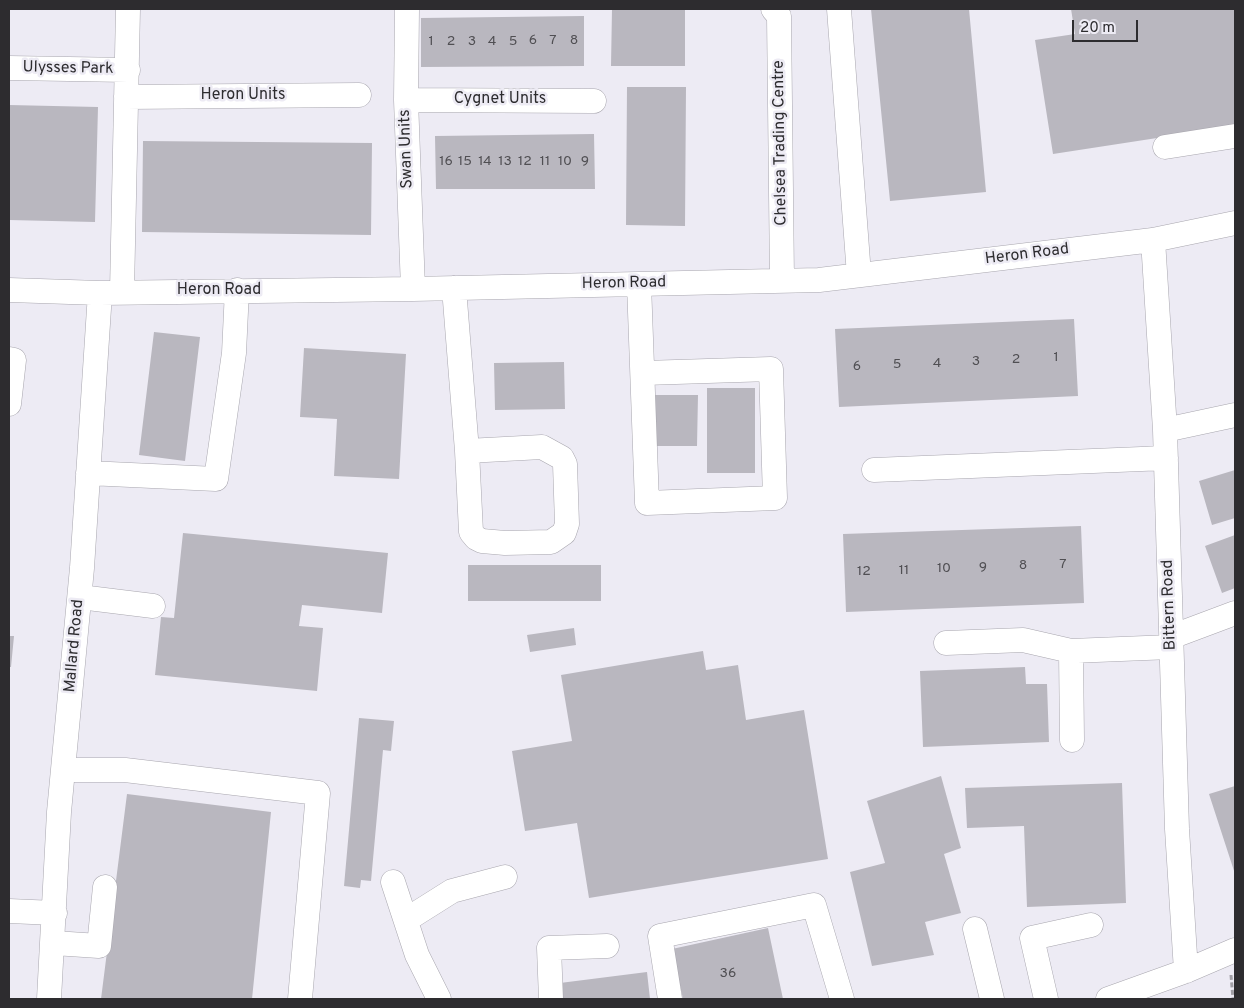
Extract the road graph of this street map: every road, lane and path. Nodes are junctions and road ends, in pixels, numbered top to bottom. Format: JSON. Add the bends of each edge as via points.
{"nodes":[{"id":1,"x":128,"y":9,"type":"edge"},
{"id":2,"x":406,"y":9,"type":"edge"},
{"id":3,"x":773,"y":9,"type":"edge"},
{"id":4,"x":839,"y":9,"type":"edge"},
{"id":5,"x":9,"y":68,"type":"edge"},
{"id":6,"x":128,"y":70,"type":"junction"},
{"id":7,"x":359,"y":95,"type":"dead end"},
{"id":8,"x":126,"y":97,"type":"junction"},
{"id":9,"x":406,"y":100,"type":"junction"},
{"id":10,"x":594,"y":101,"type":"dead end"},
{"id":11,"x":1235,"y":136,"type":"edge"},
{"id":12,"x":1165,"y":147,"type":"dead end"},
{"id":13,"x":1235,"y":223,"type":"edge"},
{"id":14,"x":1153,"y":240,"type":"junction"},
{"id":15,"x":859,"y":275,"type":"junction"},
{"id":16,"x":782,"y":280,"type":"junction"},
{"id":17,"x":639,"y":284,"type":"junction"},
{"id":18,"x":454,"y":288,"type":"junction"},
{"id":19,"x":413,"y":289,"type":"junction"},
{"id":20,"x":9,"y":290,"type":"edge"},
{"id":21,"x":237,"y":290,"type":"junction"},
{"id":22,"x":111,"y":292,"type":"junction"},
{"id":23,"x":9,"y":359,"type":"edge"},
{"id":24,"x":644,"y":373,"type":"junction"},
{"id":25,"x":9,"y":404,"type":"edge"},
{"id":26,"x":1235,"y":415,"type":"edge"},
{"id":27,"x":1165,"y":430,"type":"junction"},
{"id":28,"x":467,"y":450,"type":"junction"},
{"id":29,"x":1166,"y":458,"type":"junction"},
{"id":30,"x":874,"y":470,"type":"dead end"},
{"id":31,"x":88,"y":472,"type":"junction"},
{"id":32,"x":80,"y":597,"type":"junction"},
{"id":33,"x":153,"y":606,"type":"dead end"},
{"id":34,"x":1235,"y":613,"type":"edge"},
{"id":35,"x":1171,"y":642,"type":"junction"},
{"id":36,"x":946,"y":643,"type":"dead end"},
{"id":37,"x":1071,"y":651,"type":"junction"},
{"id":38,"x":1072,"y":740,"type":"dead end"},
{"id":39,"x":64,"y":770,"type":"junction"},
{"id":40,"x":505,"y":877,"type":"dead end"},
{"id":41,"x":393,"y":882,"type":"dead end"},
{"id":42,"x":105,"y":887,"type":"dead end"},
{"id":43,"x":9,"y":912,"type":"edge"},
{"id":44,"x":55,"y":913,"type":"junction"},
{"id":45,"x":406,"y":920,"type":"junction"},
{"id":46,"x":1091,"y":925,"type":"dead end"},
{"id":47,"x":975,"y":929,"type":"dead end"},
{"id":48,"x":54,"y":943,"type":"junction"},
{"id":49,"x":607,"y":946,"type":"dead end"},
{"id":50,"x":1235,"y":950,"type":"edge"},
{"id":51,"x":1186,"y":971,"type":"junction"},
{"id":52,"x":49,"y":999,"type":"edge"},
{"id":53,"x":300,"y":999,"type":"edge"},
{"id":54,"x":439,"y":999,"type":"edge"},
{"id":55,"x":552,"y":999,"type":"edge"},
{"id":56,"x":670,"y":999,"type":"edge"},
{"id":57,"x":842,"y":999,"type":"edge"},
{"id":58,"x":992,"y":999,"type":"edge"},
{"id":59,"x":1046,"y":999,"type":"edge"},
{"id":60,"x":1108,"y":999,"type":"edge"}],
"edges":[{"from":1,"to":6,"type":"street"},
{"from":2,"to":9,"type":"street","name":"Swan Units"},
{"from":3,"to":16,"type":"street","name":"Chelsea Trading Centre","via":[[779,16]]},
{"from":4,"to":15,"type":"street"},
{"from":5,"to":6,"type":"street","name":"Ulysses Park"},
{"from":6,"to":8,"type":"street"},
{"from":7,"to":8,"type":"street","name":"Heron Units"},
{"from":8,"to":22,"type":"street"},
{"from":9,"to":10,"type":"street","name":"Cygnet Units"},
{"from":9,"to":19,"type":"street","name":"Swan Units"},
{"from":11,"to":12,"type":"street"},
{"from":13,"to":14,"type":"street","name":"Heron Road"},
{"from":14,"to":15,"type":"street","name":"Heron Road"},
{"from":14,"to":27,"type":"street","name":"Bittern Road"},
{"from":15,"to":16,"type":"street","name":"Heron Road"},
{"from":16,"to":17,"type":"street","name":"Heron Road"},
{"from":17,"to":18,"type":"street","name":"Heron Road"},
{"from":17,"to":24,"type":"street"},
{"from":18,"to":19,"type":"street","name":"Heron Road"},
{"from":18,"to":28,"type":"street"},
{"from":19,"to":21,"type":"street","name":"Heron Road"},
{"from":20,"to":22,"type":"street","name":"Heron Road"},
{"from":21,"to":22,"type":"street","name":"Heron Road"},
{"from":21,"to":31,"type":"street","via":[[234,353],[216,480]]},
{"from":22,"to":31,"type":"street","name":"Mallard Road"},
{"from":23,"to":25,"type":"street","via":[[14,360]]},
{"from":24,"to":24,"type":"street","via":[[771,369],[775,498],[647,503]]},
{"from":26,"to":27,"type":"street"},
{"from":27,"to":29,"type":"street","name":"Bittern Road"},
{"from":28,"to":28,"type":"street","via":[[471,532],[476,538],[505,543],[551,542],[564,533],[565,464],[562,458],[542,447]]},
{"from":29,"to":30,"type":"street"},
{"from":29,"to":35,"type":"street","name":"Bittern Road"},
{"from":31,"to":32,"type":"street","name":"Mallard Road"},
{"from":32,"to":33,"type":"street"},
{"from":32,"to":39,"type":"street","name":"Mallard Road"},
{"from":34,"to":35,"type":"street"},
{"from":35,"to":37,"type":"street"},
{"from":35,"to":51,"type":"street","name":"Bittern Road","via":[[1177,829]]},
{"from":36,"to":37,"type":"street","via":[[1023,640]]},
{"from":37,"to":38,"type":"street"},
{"from":39,"to":44,"type":"street","name":"Mallard Road"},
{"from":39,"to":53,"type":"street","via":[[125,770],[318,794]]},
{"from":40,"to":45,"type":"street","via":[[452,892]]},
{"from":41,"to":45,"type":"street"},
{"from":42,"to":48,"type":"street","via":[[99,946]]},
{"from":43,"to":44,"type":"street"},
{"from":44,"to":48,"type":"street","name":"Mallard Road"},
{"from":45,"to":54,"type":"street","via":[[417,955]]},
{"from":46,"to":59,"type":"street","via":[[1032,938]]},
{"from":47,"to":58,"type":"street"},
{"from":48,"to":52,"type":"street","name":"Mallard Road"},
{"from":49,"to":55,"type":"street","via":[[549,948]]},
{"from":50,"to":51,"type":"street"},
{"from":51,"to":60,"type":"street"},
{"from":56,"to":57,"type":"street","via":[[660,936],[814,905]]}]}
